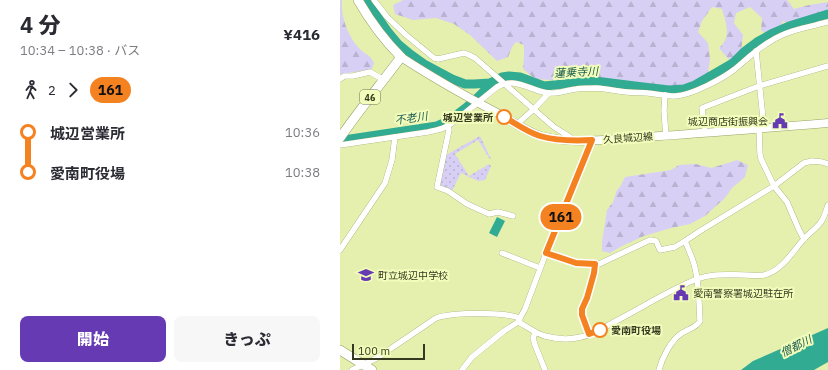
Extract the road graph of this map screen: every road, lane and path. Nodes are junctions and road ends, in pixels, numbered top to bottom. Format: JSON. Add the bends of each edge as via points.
{"nodes":[{"id":1,"x":358,"y":0,"type":"edge"},
{"id":2,"x":374,"y":0,"type":"edge"},
{"id":3,"x":828,"y":22,"type":"edge"},
{"id":4,"x":756,"y":51,"type":"junction"},
{"id":5,"x":401,"y":57,"type":"junction"},
{"id":6,"x":828,"y":66,"type":"edge"},
{"id":7,"x":340,"y":79,"type":"edge"},
{"id":8,"x":384,"y":80,"type":"junction"},
{"id":9,"x":503,"y":84,"type":"junction"},
{"id":10,"x":759,"y":86,"type":"junction"},
{"id":11,"x":549,"y":93,"type":"junction"},
{"id":12,"x":665,"y":95,"type":"junction"},
{"id":13,"x":477,"y":102,"type":"junction"},
{"id":14,"x":533,"y":110,"type":"junction"},
{"id":15,"x":828,"y":123,"type":"edge"},
{"id":16,"x":517,"y":124,"type":"junction"},
{"id":17,"x":448,"y":126,"type":"junction"},
{"id":18,"x":761,"y":129,"type":"junction"},
{"id":19,"x":705,"y":133,"type":"junction"},
{"id":20,"x":666,"y":136,"type":"junction"},
{"id":21,"x":395,"y":137,"type":"junction"},
{"id":22,"x":340,"y":138,"type":"edge"},
{"id":23,"x":592,"y":140,"type":"junction"},
{"id":24,"x":572,"y":141,"type":"junction"},
{"id":25,"x":340,"y":145,"type":"edge"},
{"id":26,"x":828,"y":164,"type":"edge"},
{"id":27,"x":774,"y":186,"type":"junction"},
{"id":28,"x":828,"y":206,"type":"edge"},
{"id":29,"x":513,"y":216,"type":"dead end"},
{"id":30,"x":825,"y":221,"type":"edge"},
{"id":31,"x":804,"y":239,"type":"junction"},
{"id":32,"x":685,"y":241,"type":"junction"},
{"id":33,"x":341,"y":246,"type":"edge"},
{"id":34,"x":502,"y":253,"type":"dead end"},
{"id":35,"x":546,"y":253,"type":"junction"},
{"id":36,"x":595,"y":264,"type":"junction"},
{"id":37,"x":540,"y":268,"type":"junction"},
{"id":38,"x":697,"y":279,"type":"junction"},
{"id":39,"x":519,"y":320,"type":"junction"},
{"id":40,"x":536,"y":333,"type":"junction"},
{"id":41,"x":589,"y":334,"type":"junction"},
{"id":42,"x":340,"y":350,"type":"edge"},
{"id":43,"x":363,"y":365,"type":"junction"},
{"id":44,"x":352,"y":370,"type":"edge"},
{"id":45,"x":372,"y":370,"type":"edge"},
{"id":46,"x":462,"y":370,"type":"edge"},
{"id":47,"x":545,"y":370,"type":"edge"},
{"id":48,"x":659,"y":370,"type":"edge"}],
"edges":[{"from":1,"to":5,"type":"main road","via":[[378,31]]},
{"from":2,"to":9,"type":"street","via":[[387,17],[434,58],[467,54],[475,58]]},
{"from":3,"to":4,"type":"street","via":[[789,32]]},
{"from":4,"to":10,"type":"street"},
{"from":4,"to":12,"type":"street","via":[[734,70],[693,92],[675,96]]},
{"from":5,"to":8,"type":"main road","number":"46"},
{"from":5,"to":13,"type":"main road","name":"久良城辺線"},
{"from":6,"to":10,"type":"street"},
{"from":7,"to":8,"type":"street","via":[[344,76],[370,72]]},
{"from":8,"to":22,"type":"main road","number":"46"},
{"from":9,"to":11,"type":"street","via":[[521,84]]},
{"from":9,"to":13,"type":"street"},
{"from":9,"to":14,"type":"street"},
{"from":10,"to":18,"type":"street"},
{"from":10,"to":19,"type":"street","via":[[702,108]]},
{"from":11,"to":12,"type":"street","via":[[596,88]]},
{"from":11,"to":14,"type":"street"},
{"from":12,"to":20,"type":"street"},
{"from":13,"to":16,"type":"main road","name":"久良城辺線"},
{"from":13,"to":17,"type":"street"},
{"from":14,"to":16,"type":"street"},
{"from":14,"to":24,"type":"street"},
{"from":15,"to":18,"type":"main road","name":"久良城辺線"},
{"from":16,"to":24,"type":"main road","name":"久良城辺線","via":[[539,136]]},
{"from":17,"to":21,"type":"street","via":[[440,130]]},
{"from":17,"to":29,"type":"street","via":[[437,187],[489,214],[498,212]]},
{"from":18,"to":19,"type":"main road","name":"久良城辺線"},
{"from":18,"to":27,"type":"street","via":[[761,159]]},
{"from":19,"to":20,"type":"main road","name":"久良城辺線"},
{"from":20,"to":23,"type":"main road","name":"久良城辺線"},
{"from":21,"to":25,"type":"street"},
{"from":21,"to":33,"type":"street","via":[[385,183]]},
{"from":23,"to":24,"type":"main road","name":"久良城辺線"},
{"from":23,"to":35,"type":"street"},
{"from":26,"to":27,"type":"street","via":[[812,161],[804,163]]},
{"from":27,"to":31,"type":"street","via":[[788,202]]},
{"from":27,"to":32,"type":"street"},
{"from":28,"to":30,"type":"street"},
{"from":30,"to":31,"type":"street"},
{"from":31,"to":38,"type":"street","via":[[781,265],[770,273],[720,274]]},
{"from":32,"to":36,"type":"street","via":[[675,247],[660,250],[656,241],[650,240]]},
{"from":32,"to":38,"type":"street"},
{"from":34,"to":37,"type":"street"},
{"from":35,"to":36,"type":"street","via":[[576,263]]},
{"from":35,"to":37,"type":"street"},
{"from":36,"to":41,"type":"street","via":[[582,309]]},
{"from":37,"to":39,"type":"street"},
{"from":38,"to":41,"type":"street"},
{"from":38,"to":48,"type":"street","via":[[700,321],[698,325],[677,338],[664,355]]},
{"from":39,"to":40,"type":"street"},
{"from":39,"to":43,"type":"street","via":[[506,314],[442,316]]},
{"from":39,"to":46,"type":"street","via":[[472,357]]},
{"from":40,"to":41,"type":"street","via":[[556,338],[581,337]]},
{"from":40,"to":47,"type":"street","via":[[533,338]]},
{"from":42,"to":43,"type":"main road"},
{"from":43,"to":44,"type":"street"},
{"from":43,"to":45,"type":"main road"}]}
